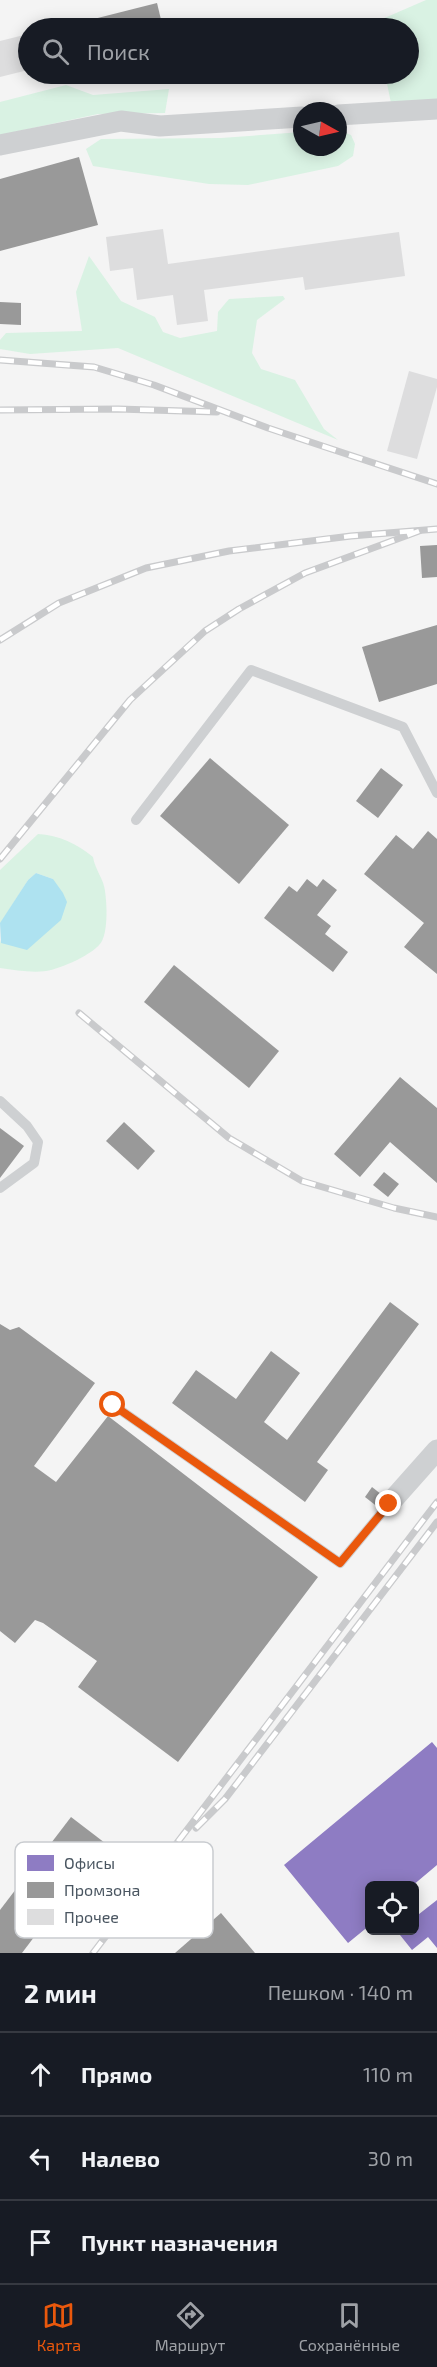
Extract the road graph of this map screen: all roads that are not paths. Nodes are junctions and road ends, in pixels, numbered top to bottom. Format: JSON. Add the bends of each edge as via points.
{"nodes":[{"id":1,"x":437,"y":109,"type":"edge"},
{"id":2,"x":347,"y":114,"type":"edge"},
{"id":3,"x":293,"y":118,"type":"edge"},
{"id":4,"x":0,"y":145,"type":"edge"},
{"id":5,"x":437,"y":793,"type":"edge"},
{"id":6,"x":136,"y":820,"type":"dead end"},
{"id":7,"x":0,"y":1101,"type":"edge"},
{"id":8,"x":0,"y":1188,"type":"edge"},
{"id":9,"x":113,"y":1405,"type":"dead end"},
{"id":10,"x":437,"y":1450,"type":"edge"},
{"id":11,"x":389,"y":1504,"type":"joint"}],
"edges":[{"from":1,"to":2,"type":"street"},
{"from":3,"to":4,"type":"street","via":[[160,126],[121,121]]},
{"from":5,"to":6,"type":"lane","via":[[403,727],[251,670]]},
{"from":7,"to":8,"type":"lane","via":[[38,1142],[34,1163]]},
{"from":9,"to":11,"type":"lane","via":[[340,1563]]},
{"from":10,"to":11,"type":"street"}]}
